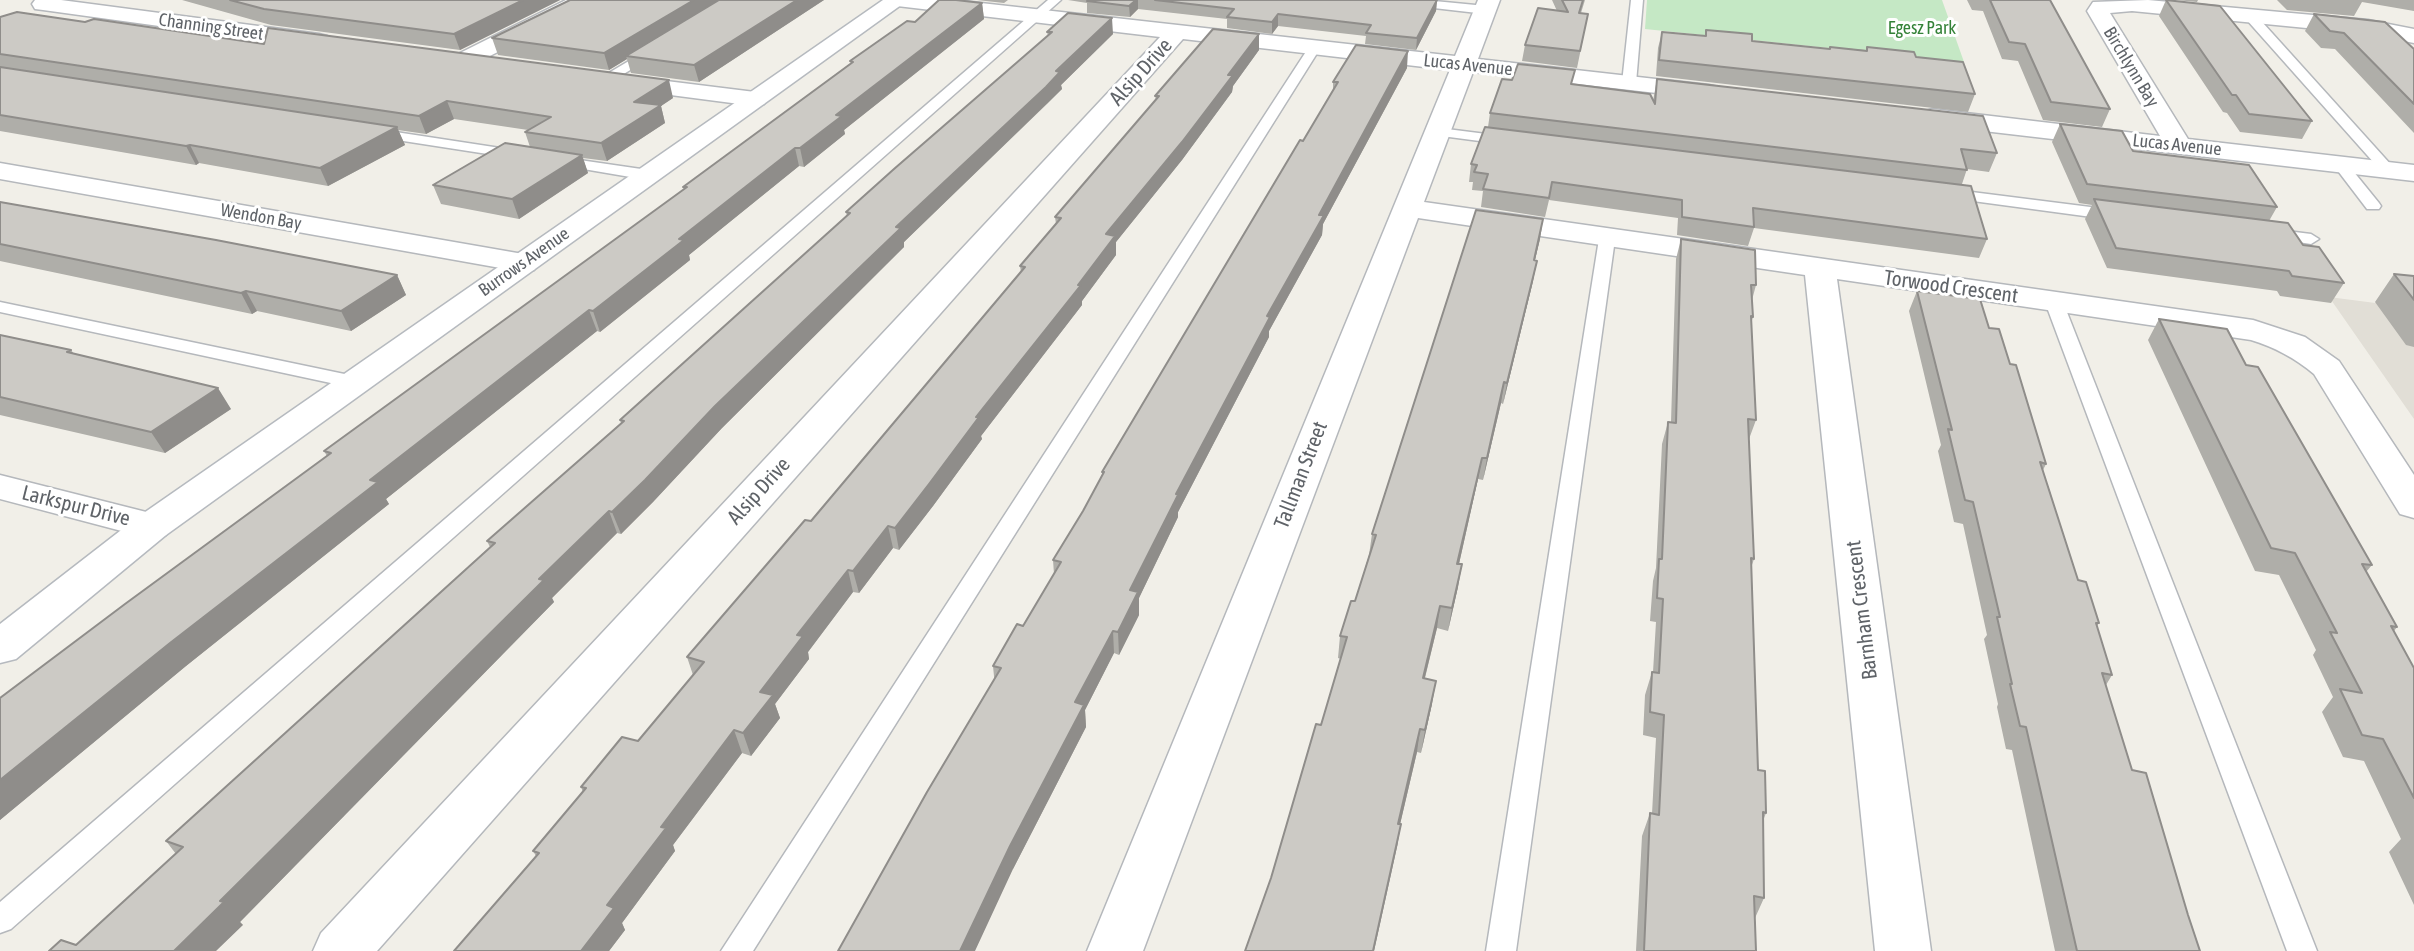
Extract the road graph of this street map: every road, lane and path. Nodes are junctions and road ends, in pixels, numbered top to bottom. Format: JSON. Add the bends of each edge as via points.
{"nodes":[{"id":1,"x":583,"y":0,"type":"edge"},
{"id":2,"x":897,"y":0,"type":"edge"},
{"id":3,"x":1055,"y":0,"type":"edge"},
{"id":4,"x":1390,"y":0,"type":"edge"},
{"id":5,"x":1637,"y":0,"type":"edge"},
{"id":6,"x":39,"y":5,"type":"edge"},
{"id":7,"x":1487,"y":5,"type":"edge"},
{"id":8,"x":1036,"y":16,"type":"junction"},
{"id":9,"x":2250,"y":16,"type":"junction"},
{"id":10,"x":1177,"y":32,"type":"junction"},
{"id":11,"x":2414,"y":36,"type":"edge"},
{"id":12,"x":671,"y":40,"type":"edge"},
{"id":13,"x":340,"y":44,"type":"edge"},
{"id":14,"x":1315,"y":47,"type":"junction"},
{"id":15,"x":435,"y":57,"type":"edge"},
{"id":16,"x":462,"y":61,"type":"junction"},
{"id":17,"x":1463,"y":64,"type":"junction"},
{"id":18,"x":501,"y":66,"type":"edge"},
{"id":19,"x":579,"y":76,"type":"edge"},
{"id":20,"x":604,"y":80,"type":"junction"},
{"id":21,"x":1629,"y":83,"type":"junction"},
{"id":22,"x":1738,"y":95,"type":"edge"},
{"id":23,"x":755,"y":99,"type":"junction"},
{"id":24,"x":1915,"y":115,"type":"edge"},
{"id":25,"x":359,"y":131,"type":"edge"},
{"id":26,"x":1439,"y":132,"type":"junction"},
{"id":27,"x":1522,"y":142,"type":"edge"},
{"id":28,"x":2179,"y":145,"type":"junction"},
{"id":29,"x":2340,"y":164,"type":"junction"},
{"id":30,"x":0,"y":171,"type":"edge"},
{"id":31,"x":2401,"y":171,"type":"edge"},
{"id":32,"x":648,"y":175,"type":"junction"},
{"id":33,"x":1937,"y":193,"type":"edge"},
{"id":34,"x":2373,"y":206,"type":"dead end"},
{"id":35,"x":1406,"y":208,"type":"junction"},
{"id":36,"x":2131,"y":217,"type":"edge"},
{"id":37,"x":2255,"y":232,"type":"edge"},
{"id":38,"x":1607,"y":239,"type":"junction"},
{"id":39,"x":2311,"y":239,"type":"dead end"},
{"id":40,"x":523,"y":263,"type":"junction"},
{"id":41,"x":1820,"y":269,"type":"junction"},
{"id":42,"x":2054,"y":302,"type":"junction"},
{"id":43,"x":0,"y":307,"type":"edge"},
{"id":44,"x":355,"y":382,"type":"junction"},
{"id":45,"x":0,"y":487,"type":"edge"},
{"id":46,"x":2414,"y":505,"type":"edge"},
{"id":47,"x":152,"y":526,"type":"junction"},
{"id":48,"x":0,"y":617,"type":"edge"},
{"id":49,"x":0,"y":647,"type":"edge"},
{"id":50,"x":0,"y":920,"type":"edge"},
{"id":51,"x":341,"y":951,"type":"edge"},
{"id":52,"x":736,"y":951,"type":"edge"},
{"id":53,"x":1115,"y":951,"type":"edge"},
{"id":54,"x":1501,"y":951,"type":"edge"},
{"id":55,"x":1903,"y":951,"type":"edge"},
{"id":56,"x":2302,"y":951,"type":"edge"}],
"edges":[{"from":1,"to":16,"type":"street"},
{"from":2,"to":8,"type":"street","name":"Lucas Avenue"},
{"from":2,"to":23,"type":"street","name":"Burrows Avenue"},
{"from":3,"to":8,"type":"lane"},
{"from":4,"to":7,"type":"lane"},
{"from":5,"to":21,"type":"lane"},
{"from":6,"to":13,"type":"street","name":"Channing Street"},
{"from":7,"to":17,"type":"street","name":"Tallman Street"},
{"from":8,"to":10,"type":"street","name":"Lucas Avenue"},
{"from":8,"to":50,"type":"lane"},
{"from":9,"to":11,"type":"street","name":"Birchlynn Bay"},
{"from":9,"to":28,"type":"street","name":"Birchlynn Bay","via":[[2132,5],[2098,11]]},
{"from":9,"to":31,"type":"lane"},
{"from":10,"to":14,"type":"street","name":"Lucas Avenue"},
{"from":10,"to":51,"type":"street","name":"Alsip Drive"},
{"from":12,"to":20,"type":"lane"},
{"from":14,"to":17,"type":"street","name":"Lucas Avenue"},
{"from":14,"to":52,"type":"lane"},
{"from":15,"to":16,"type":"street"},
{"from":16,"to":18,"type":"street"},
{"from":17,"to":21,"type":"street","name":"Lucas Avenue"},
{"from":17,"to":26,"type":"street","name":"Tallman Street"},
{"from":19,"to":20,"type":"street"},
{"from":20,"to":23,"type":"street"},
{"from":21,"to":22,"type":"street","name":"Lucas Avenue"},
{"from":23,"to":32,"type":"street","name":"Burrows Avenue"},
{"from":24,"to":28,"type":"street","name":"Lucas Avenue"},
{"from":25,"to":32,"type":"lane"},
{"from":26,"to":27,"type":"lane"},
{"from":26,"to":35,"type":"street","name":"Tallman Street"},
{"from":28,"to":29,"type":"street","name":"Lucas Avenue"},
{"from":29,"to":31,"type":"street","name":"Lucas Avenue"},
{"from":29,"to":34,"type":"lane"},
{"from":30,"to":40,"type":"street","name":"Wendon Bay"},
{"from":32,"to":40,"type":"street","name":"Burrows Avenue"},
{"from":33,"to":36,"type":"lane"},
{"from":35,"to":38,"type":"street","name":"Torwood Crescent"},
{"from":35,"to":53,"type":"street","name":"Tallman Street"},
{"from":37,"to":39,"type":"lane"},
{"from":38,"to":41,"type":"street","name":"Torwood Crescent"},
{"from":38,"to":54,"type":"lane"},
{"from":40,"to":44,"type":"street","name":"Burrows Avenue"},
{"from":41,"to":42,"type":"street","name":"Torwood Crescent"},
{"from":41,"to":55,"type":"street","name":"Barnham Crescent"},
{"from":42,"to":46,"type":"street","name":"Torwood Crescent","via":[[2253,330],[2295,345],[2326,368]]},
{"from":42,"to":56,"type":"lane"},
{"from":43,"to":44,"type":"lane"},
{"from":44,"to":47,"type":"street","name":"Burrows Avenue"},
{"from":45,"to":47,"type":"street","name":"Larkspur Drive"},
{"from":47,"to":48,"type":"street","name":"Burrows Avenue"},
{"from":47,"to":49,"type":"street","name":"Burrows Avenue"}]}
